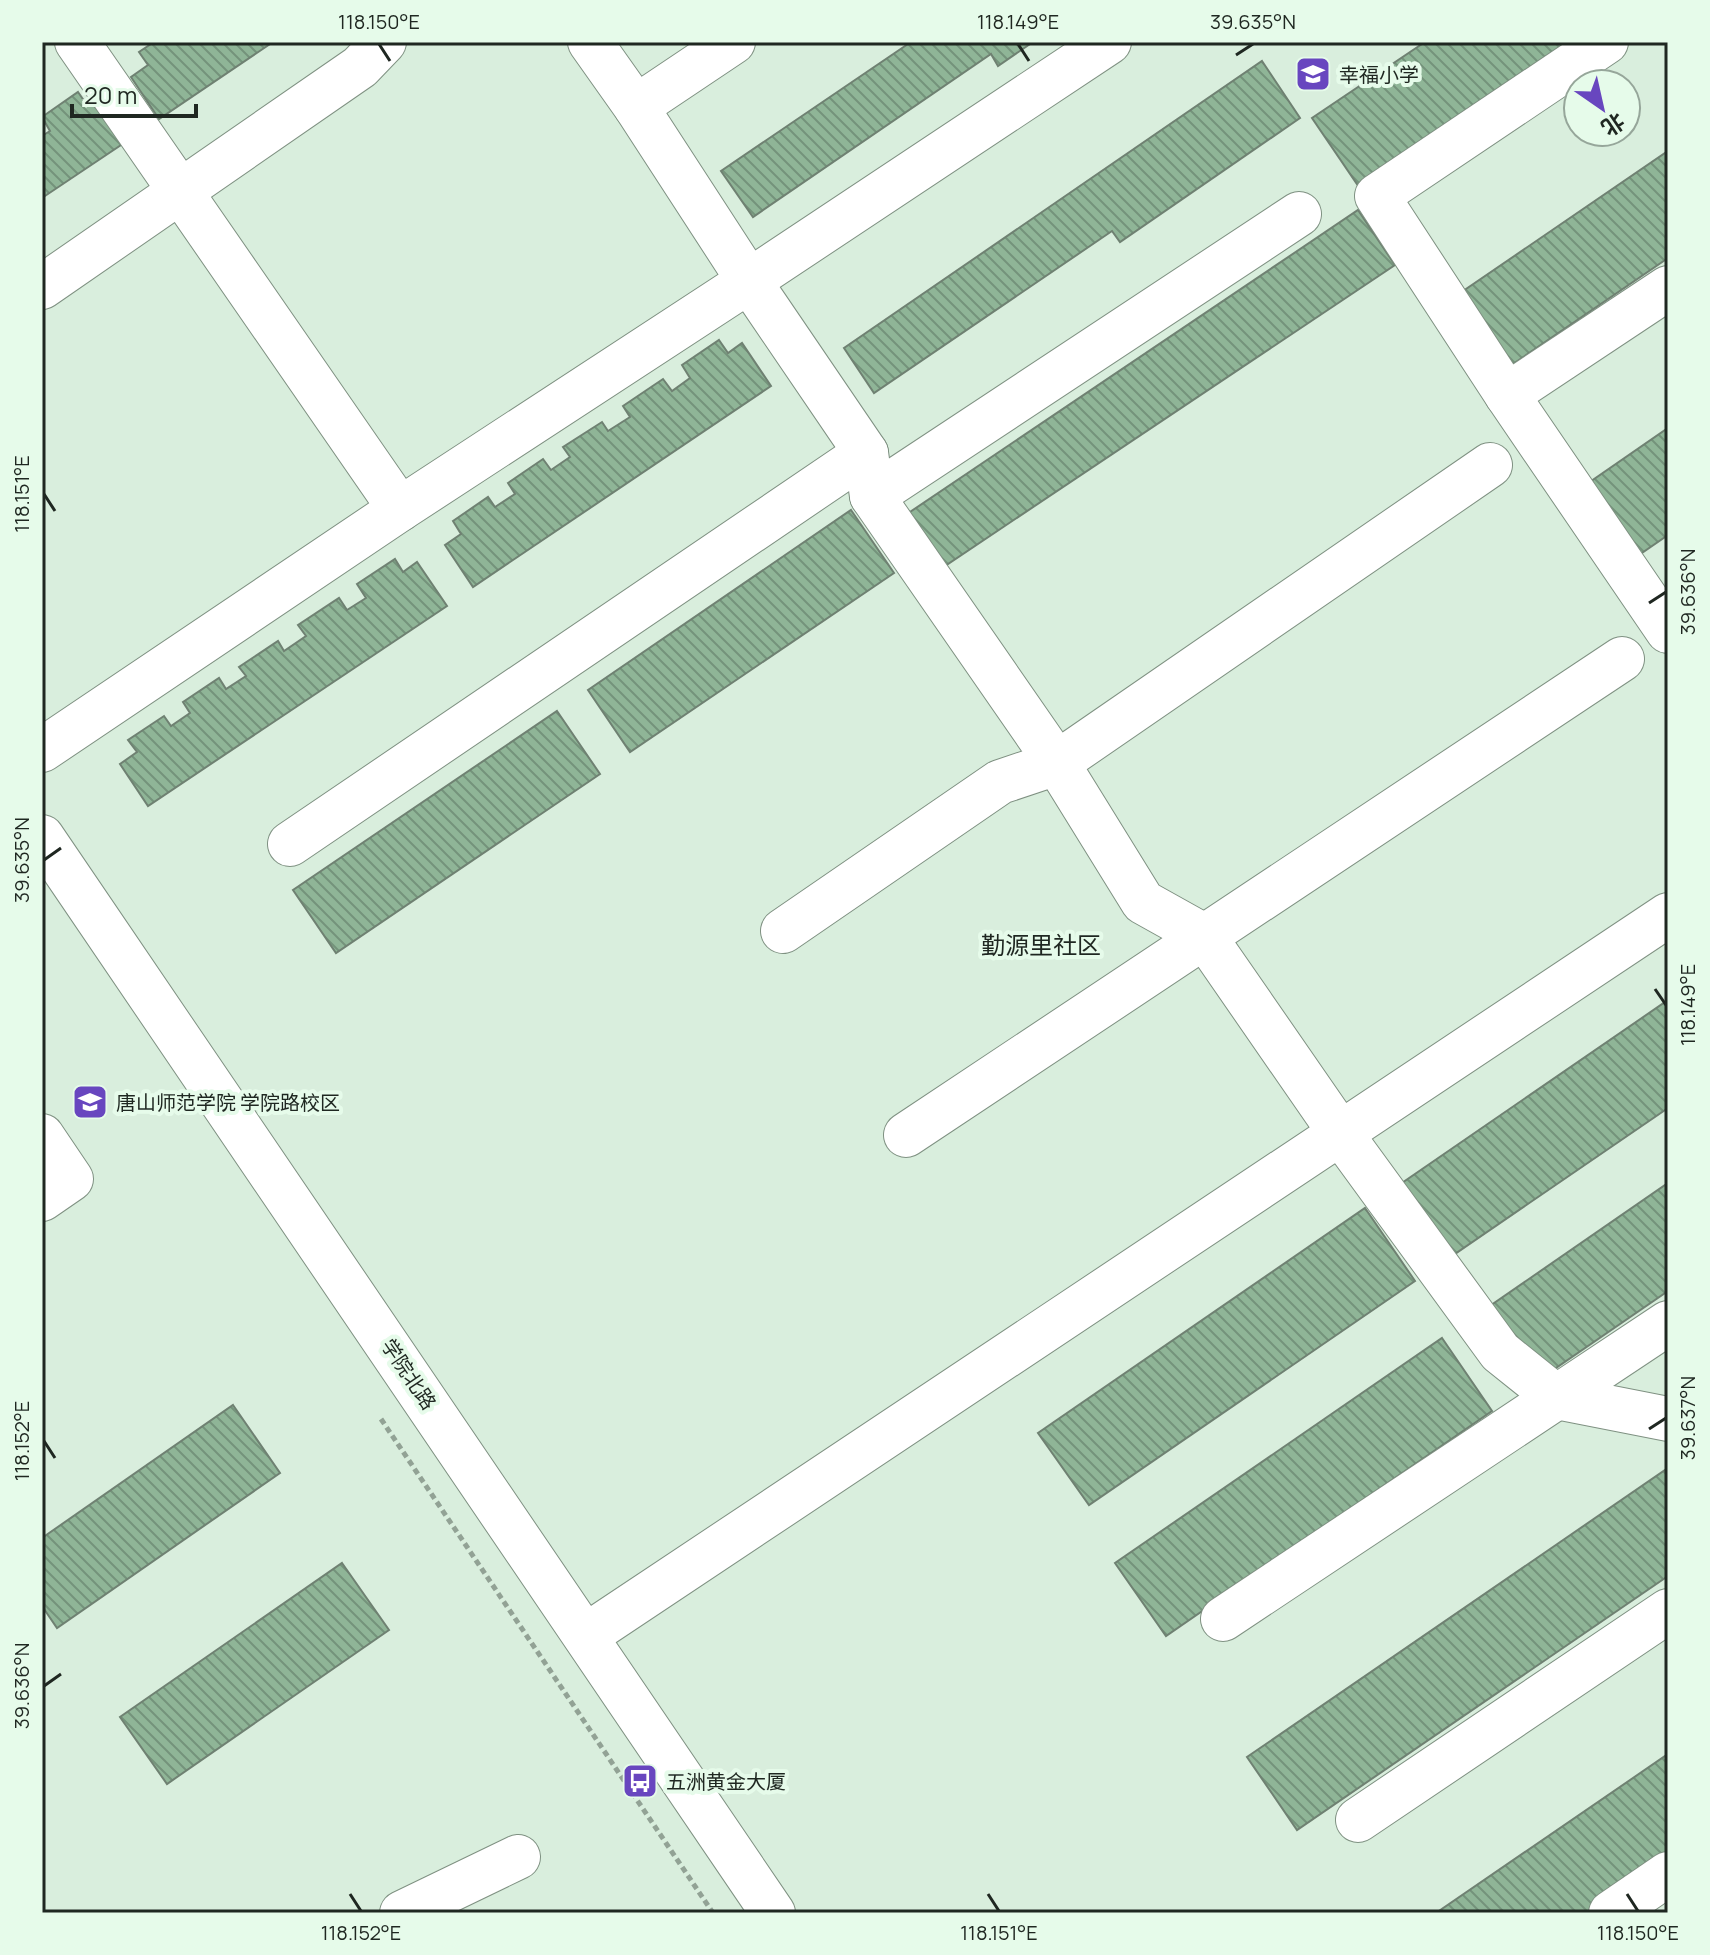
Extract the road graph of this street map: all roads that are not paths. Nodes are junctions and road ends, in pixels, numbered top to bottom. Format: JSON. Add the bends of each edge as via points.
{"nodes":[{"id":1,"x":77,"y":42,"type":"edge"},
{"id":2,"x":384,"y":42,"type":"edge"},
{"id":3,"x":590,"y":42,"type":"edge"},
{"id":4,"x":733,"y":42,"type":"edge"},
{"id":5,"x":1109,"y":42,"type":"edge"},
{"id":6,"x":1606,"y":42,"type":"edge"},
{"id":7,"x":636,"y":107,"type":"junction"},
{"id":8,"x":181,"y":192,"type":"junction"},
{"id":9,"x":1299,"y":214,"type":"dead end"},
{"id":10,"x":749,"y":281,"type":"junction"},
{"id":11,"x":42,"y":287,"type":"edge"},
{"id":12,"x":1668,"y":288,"type":"edge"},
{"id":13,"x":1507,"y":395,"type":"junction"},
{"id":14,"x":866,"y":453,"type":"junction"},
{"id":15,"x":1490,"y":465,"type":"dead end"},
{"id":16,"x":872,"y":496,"type":"junction"},
{"id":17,"x":400,"y":509,"type":"junction"},
{"id":18,"x":1653,"y":579,"type":"edge"},
{"id":19,"x":1668,"y":631,"type":"edge"},
{"id":20,"x":1622,"y":659,"type":"dead end"},
{"id":21,"x":42,"y":750,"type":"edge"},
{"id":22,"x":1057,"y":763,"type":"junction"},
{"id":23,"x":43,"y":840,"type":"edge"},
{"id":24,"x":290,"y":844,"type":"dead end"},
{"id":25,"x":1668,"y":915,"type":"edge"},
{"id":26,"x":783,"y":931,"type":"dead end"},
{"id":27,"x":1204,"y":936,"type":"junction"},
{"id":28,"x":1341,"y":1134,"type":"junction"},
{"id":29,"x":906,"y":1135,"type":"dead end"},
{"id":30,"x":42,"y":1136,"type":"edge"},
{"id":31,"x":42,"y":1199,"type":"edge"},
{"id":32,"x":1668,"y":1323,"type":"edge"},
{"id":33,"x":1556,"y":1397,"type":"junction"},
{"id":34,"x":1668,"y":1419,"type":"edge"},
{"id":35,"x":1668,"y":1611,"type":"edge"},
{"id":36,"x":1223,"y":1619,"type":"dead end"},
{"id":37,"x":587,"y":1635,"type":"junction"},
{"id":38,"x":1358,"y":1820,"type":"dead end"},
{"id":39,"x":518,"y":1857,"type":"dead end"},
{"id":40,"x":1668,"y":1874,"type":"edge"},
{"id":41,"x":402,"y":1913,"type":"edge"},
{"id":42,"x":773,"y":1913,"type":"edge"},
{"id":43,"x":1611,"y":1913,"type":"edge"}],
"edges":[{"from":1,"to":8,"type":"street"},
{"from":2,"to":8,"type":"street","via":[[360,67]]},
{"from":3,"to":7,"type":"street"},
{"from":4,"to":7,"type":"street"},
{"from":5,"to":10,"type":"street"},
{"from":6,"to":13,"type":"street","via":[[1377,196]]},
{"from":7,"to":10,"type":"street"},
{"from":8,"to":11,"type":"street"},
{"from":8,"to":17,"type":"street"},
{"from":9,"to":16,"type":"street"},
{"from":10,"to":14,"type":"street"},
{"from":10,"to":17,"type":"street"},
{"from":12,"to":13,"type":"street"},
{"from":13,"to":18,"type":"street"},
{"from":14,"to":16,"type":"street"},
{"from":14,"to":24,"type":"street"},
{"from":15,"to":22,"type":"street"},
{"from":16,"to":22,"type":"street"},
{"from":17,"to":21,"type":"street"},
{"from":18,"to":19,"type":"street"},
{"from":20,"to":27,"type":"street"},
{"from":22,"to":26,"type":"street","via":[[1000,782]]},
{"from":22,"to":27,"type":"street","via":[[1143,902]]},
{"from":23,"to":37,"type":"street","name":"学院北路"},
{"from":25,"to":28,"type":"street"},
{"from":27,"to":28,"type":"street"},
{"from":27,"to":29,"type":"street"},
{"from":28,"to":33,"type":"street","via":[[1500,1352]]},
{"from":28,"to":37,"type":"street"},
{"from":30,"to":31,"type":"street","via":[[71,1179]]},
{"from":32,"to":33,"type":"street"},
{"from":33,"to":34,"type":"street"},
{"from":33,"to":36,"type":"street"},
{"from":35,"to":38,"type":"street"},
{"from":37,"to":42,"type":"street","name":"学院北路"},
{"from":39,"to":41,"type":"street"},
{"from":40,"to":43,"type":"street"}]}
